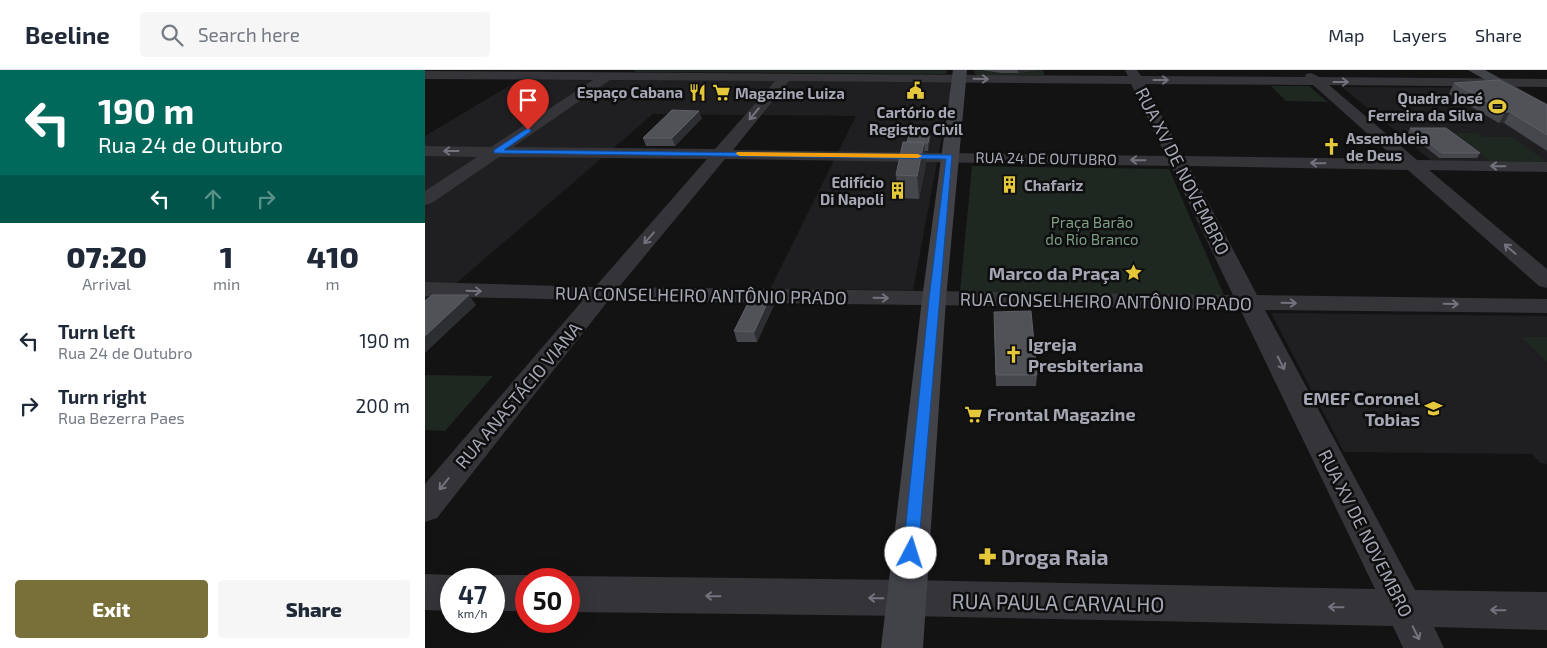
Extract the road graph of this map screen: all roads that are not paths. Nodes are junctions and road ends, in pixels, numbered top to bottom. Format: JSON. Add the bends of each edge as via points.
{"nodes":[{"id":1,"x":1303,"y":70,"type":"edge"},
{"id":2,"x":1475,"y":70,"type":"edge"},
{"id":3,"x":612,"y":73,"type":"edge"},
{"id":4,"x":437,"y":74,"type":"edge"},
{"id":5,"x":959,"y":74,"type":"edge"},
{"id":6,"x":1134,"y":75,"type":"edge"},
{"id":7,"x":786,"y":77,"type":"junction"},
{"id":8,"x":425,"y":82,"type":"edge"},
{"id":9,"x":1316,"y":82,"type":"junction"},
{"id":10,"x":1497,"y":82,"type":"junction"},
{"id":11,"x":1547,"y":83,"type":"edge"},
{"id":12,"x":1547,"y":110,"type":"edge"},
{"id":13,"x":425,"y":151,"type":"edge"},
{"id":14,"x":497,"y":152,"type":"junction"},
{"id":15,"x":721,"y":154,"type":"junction"},
{"id":16,"x":950,"y":157,"type":"junction"},
{"id":17,"x":1177,"y":160,"type":"junction"},
{"id":18,"x":1411,"y":164,"type":"junction"},
{"id":19,"x":1547,"y":167,"type":"edge"},
{"id":20,"x":425,"y":199,"type":"edge"},
{"id":21,"x":1547,"y":281,"type":"edge"},
{"id":22,"x":425,"y":290,"type":"edge"},
{"id":23,"x":601,"y":294,"type":"junction"},
{"id":24,"x":934,"y":299,"type":"junction"},
{"id":25,"x":1250,"y":302,"type":"junction"},
{"id":26,"x":1547,"y":306,"type":"edge"},
{"id":27,"x":425,"y":508,"type":"edge"},
{"id":28,"x":425,"y":592,"type":"edge"},
{"id":29,"x":440,"y":592,"type":"edge"},
{"id":30,"x":580,"y":594,"type":"edge"},
{"id":31,"x":907,"y":598,"type":"junction"},
{"id":32,"x":1404,"y":608,"type":"junction"},
{"id":33,"x":1547,"y":611,"type":"edge"},
{"id":34,"x":902,"y":648,"type":"edge"},
{"id":35,"x":1424,"y":648,"type":"edge"}],
"edges":[{"from":1,"to":9,"type":"street"},
{"from":2,"to":10,"type":"main road"},
{"from":3,"to":4,"type":"street"},
{"from":3,"to":7,"type":"street"},
{"from":3,"to":14,"type":"street"},
{"from":4,"to":8,"type":"street"},
{"from":5,"to":6,"type":"street","one_way":true},
{"from":5,"to":7,"type":"street"},
{"from":5,"to":16,"type":"main road"},
{"from":6,"to":9,"type":"street","one_way":true},
{"from":6,"to":17,"type":"street","name":"RUA XV DE NOVEMBRO"},
{"from":7,"to":15,"type":"street","name":"RUA ANASTÁCIO VIANA","one_way":true},
{"from":9,"to":10,"type":"street","one_way":true},
{"from":9,"to":18,"type":"street"},
{"from":10,"to":11,"type":"street"},
{"from":10,"to":12,"type":"main road"},
{"from":14,"to":13,"type":"street","name":"RUA 24 DE OUTUBRO","one_way":true},
{"from":14,"to":15,"type":"street","name":"RUA 24 DE OUTUBRO"},
{"from":14,"to":20,"type":"street"},
{"from":15,"to":16,"type":"street","name":"RUA 24 DE OUTUBRO"},
{"from":15,"to":23,"type":"street","name":"RUA ANASTÁCIO VIANA","one_way":true},
{"from":17,"to":16,"type":"street","name":"RUA 24 DE OUTUBRO","one_way":true},
{"from":16,"to":24,"type":"main road"},
{"from":18,"to":17,"type":"street","name":"RUA 24 DE OUTUBRO","one_way":true},
{"from":17,"to":25,"type":"street","name":"RUA XV DE NOVEMBRO"},
{"from":19,"to":18,"type":"street","name":"RUA 24 DE OUTUBRO","one_way":true},
{"from":21,"to":18,"type":"street","one_way":true},
{"from":22,"to":23,"type":"street","name":"RUA CONSELHEIRO ANTÔNIO PRADO","one_way":true},
{"from":23,"to":24,"type":"street","name":"RUA CONSELHEIRO ANTÔNIO PRADO","one_way":true},
{"from":23,"to":27,"type":"street","name":"RUA ANASTÁCIO VIANA","one_way":true},
{"from":24,"to":25,"type":"street","name":"RUA CONSELHEIRO ANTÔNIO PRADO"},
{"from":24,"to":31,"type":"main road"},
{"from":25,"to":26,"type":"street","name":"RUA CONSELHEIRO ANTÔNIO PRADO","one_way":true},
{"from":25,"to":32,"type":"street","name":"RUA XV DE NOVEMBRO","one_way":true},
{"from":28,"to":29,"type":"street"},
{"from":31,"to":30,"type":"street","name":"RUA PAULA CARVALHO","one_way":true},
{"from":32,"to":31,"type":"street","name":"RUA PAULA CARVALHO","one_way":true},
{"from":31,"to":34,"type":"main road"},
{"from":33,"to":32,"type":"street","name":"RUA PAULA CARVALHO","one_way":true},
{"from":32,"to":35,"type":"street","name":"RUA XV DE NOVEMBRO","one_way":true}]}
